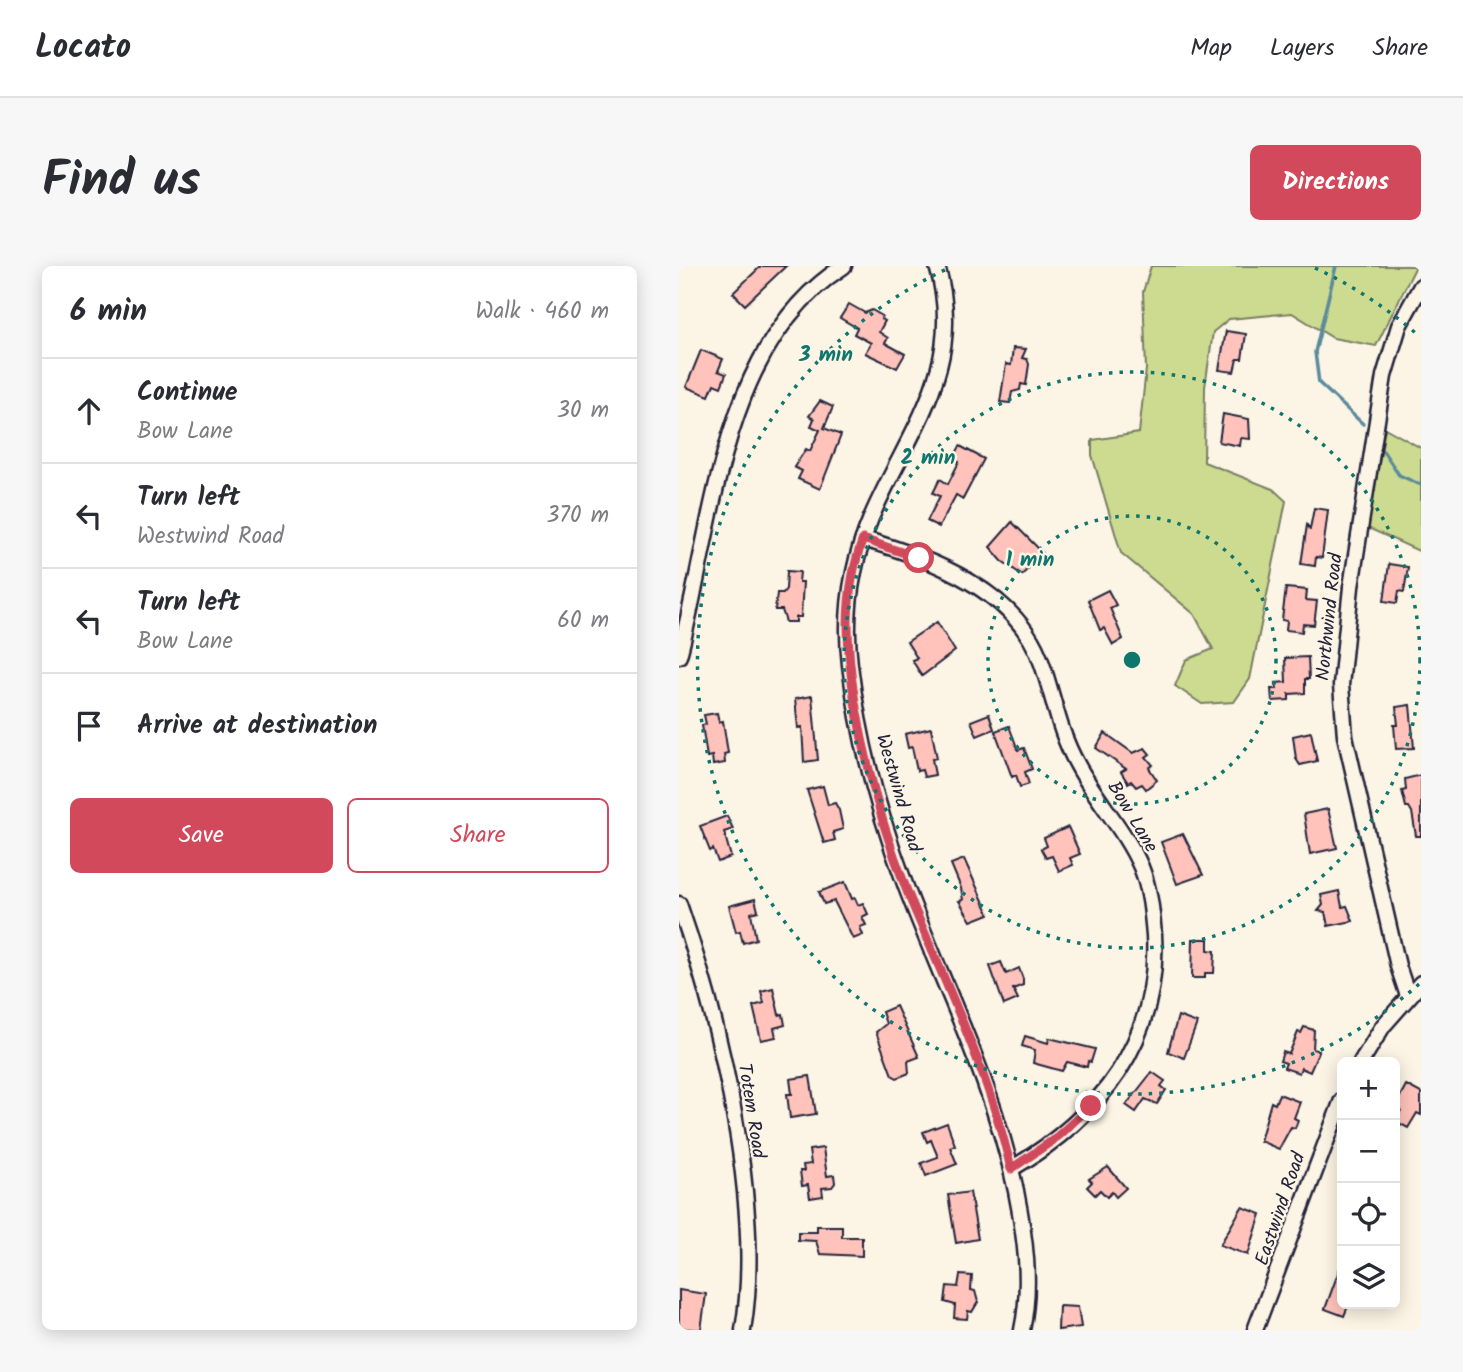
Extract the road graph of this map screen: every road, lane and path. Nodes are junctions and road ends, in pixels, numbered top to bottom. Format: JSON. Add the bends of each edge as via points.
{"nodes":[{"id":1,"x":844,"y":266,"type":"edge"},
{"id":2,"x":937,"y":266,"type":"edge"},
{"id":3,"x":1421,"y":286,"type":"edge"},
{"id":4,"x":863,"y":539,"type":"junction"},
{"id":5,"x":679,"y":656,"type":"edge"},
{"id":6,"x":679,"y":904,"type":"edge"},
{"id":7,"x":1421,"y":983,"type":"edge"},
{"id":8,"x":1408,"y":996,"type":"junction"},
{"id":9,"x":1364,"y":1057,"type":"edge"},
{"id":10,"x":1337,"y":1113,"type":"edge"},
{"id":11,"x":1011,"y":1169,"type":"junction"},
{"id":12,"x":743,"y":1330,"type":"edge"},
{"id":13,"x":1021,"y":1330,"type":"edge"},
{"id":14,"x":1255,"y":1330,"type":"edge"}],
"edges":[{"from":1,"to":5,"type":"street","via":[[812,288],[791,310],[749,382],[711,512]]},
{"from":2,"to":4,"type":"street","name":"Westwind Road","via":[[945,307],[940,366],[925,410]]},
{"from":3,"to":8,"type":"street","name":"Northwind Road","via":[[1398,327],[1384,376],[1351,587],[1341,685],[1346,736]]},
{"from":4,"to":11,"type":"street","name":"Westwind Road","via":[[847,618],[859,729],[888,839],[983,1071]]},
{"from":4,"to":11,"type":"street","name":"Bow Lane","via":[[947,570],[1018,620],[1034,643],[1077,766],[1123,834],[1148,890],[1153,980],[1143,1027],[1130,1055],[1091,1106]]},
{"from":6,"to":12,"type":"street","name":"Totem Road","via":[[719,1040],[745,1195],[748,1280]]},
{"from":7,"to":8,"type":"street"},
{"from":8,"to":9,"type":"street"},
{"from":10,"to":14,"type":"street","name":"Eastwind Road"},
{"from":11,"to":13,"type":"street","name":"Westwind Road","via":[[1026,1258]]}]}
